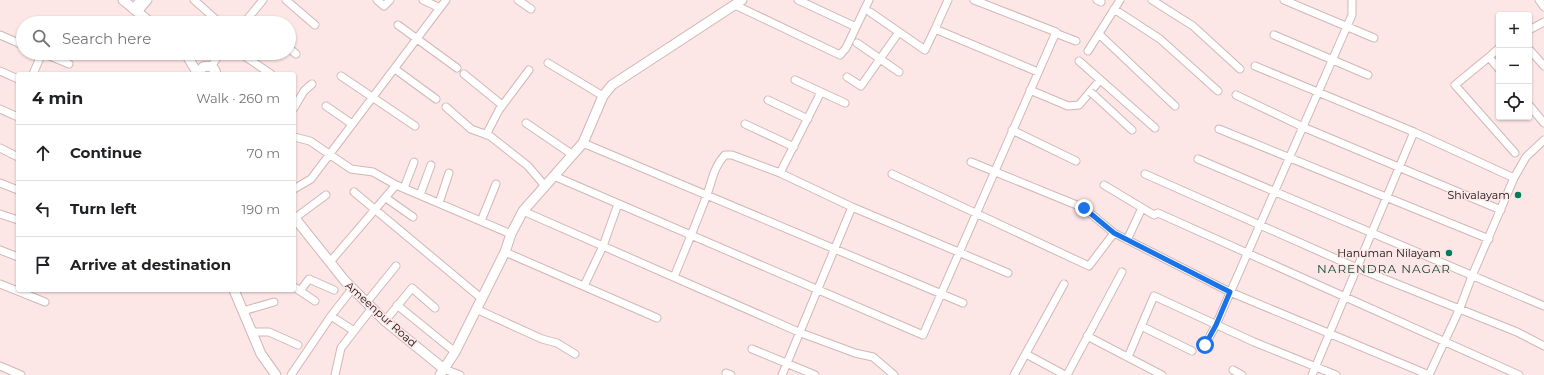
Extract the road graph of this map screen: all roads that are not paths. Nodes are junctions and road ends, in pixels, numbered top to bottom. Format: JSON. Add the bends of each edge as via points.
{"nodes":[{"id":1,"x":123,"y":0,"type":"edge"},
{"id":2,"x":140,"y":0,"type":"edge"},
{"id":3,"x":148,"y":0,"type":"edge"},
{"id":4,"x":194,"y":0,"type":"edge"},
{"id":5,"x":286,"y":0,"type":"edge"},
{"id":6,"x":377,"y":0,"type":"edge"},
{"id":7,"x":390,"y":0,"type":"edge"},
{"id":8,"x":423,"y":0,"type":"edge"},
{"id":9,"x":446,"y":0,"type":"edge"},
{"id":10,"x":518,"y":0,"type":"edge"},
{"id":11,"x":798,"y":0,"type":"edge"},
{"id":12,"x":869,"y":0,"type":"edge"},
{"id":13,"x":948,"y":0,"type":"edge"},
{"id":14,"x":974,"y":0,"type":"edge"},
{"id":15,"x":1120,"y":0,"type":"edge"},
{"id":16,"x":1152,"y":0,"type":"edge"},
{"id":17,"x":1284,"y":0,"type":"edge"},
{"id":18,"x":1352,"y":0,"type":"edge"},
{"id":19,"x":1539,"y":0,"type":"edge"},
{"id":20,"x":260,"y":1,"type":"edge"},
{"id":21,"x":738,"y":3,"type":"edge"},
{"id":22,"x":1544,"y":6,"type":"edge"},
{"id":23,"x":440,"y":8,"type":"junction"},
{"id":24,"x":531,"y":9,"type":"dead end"},
{"id":25,"x":1114,"y":9,"type":"junction"},
{"id":26,"x":136,"y":10,"type":"junction"},
{"id":27,"x":870,"y":12,"type":"dead end"},
{"id":28,"x":143,"y":16,"type":"edge"},
{"id":29,"x":212,"y":16,"type":"edge"},
{"id":30,"x":250,"y":16,"type":"edge"},
{"id":31,"x":1544,"y":22,"type":"edge"},
{"id":32,"x":315,"y":25,"type":"dead end"},
{"id":33,"x":398,"y":25,"type":"dead end"},
{"id":34,"x":856,"y":27,"type":"junction"},
{"id":35,"x":1347,"y":27,"type":"junction"},
{"id":36,"x":1532,"y":28,"type":"edge"},
{"id":37,"x":935,"y":29,"type":"junction"},
{"id":38,"x":899,"y":32,"type":"junction"},
{"id":39,"x":1055,"y":33,"type":"junction"},
{"id":40,"x":1099,"y":34,"type":"junction"},
{"id":41,"x":1274,"y":35,"type":"dead end"},
{"id":42,"x":0,"y":36,"type":"edge"},
{"id":43,"x":1374,"y":38,"type":"dead end"},
{"id":44,"x":416,"y":40,"type":"junction"},
{"id":45,"x":1076,"y":41,"type":"dead end"},
{"id":46,"x":16,"y":42,"type":"edge"},
{"id":47,"x":857,"y":43,"type":"dead end"},
{"id":48,"x":1088,"y":51,"type":"dead end"},
{"id":49,"x":1496,"y":51,"type":"edge"},
{"id":50,"x":1532,"y":52,"type":"edge"},
{"id":51,"x":1489,"y":57,"type":"junction"},
{"id":52,"x":880,"y":58,"type":"junction"},
{"id":53,"x":39,"y":60,"type":"edge"},
{"id":54,"x":59,"y":60,"type":"edge"},
{"id":55,"x":193,"y":60,"type":"edge"},
{"id":56,"x":214,"y":60,"type":"edge"},
{"id":57,"x":250,"y":60,"type":"edge"},
{"id":58,"x":1332,"y":60,"type":"junction"},
{"id":59,"x":1079,"y":61,"type":"dead end"},
{"id":60,"x":69,"y":64,"type":"dead end"},
{"id":61,"x":548,"y":64,"type":"dead end"},
{"id":62,"x":1496,"y":65,"type":"edge"},
{"id":63,"x":1255,"y":66,"type":"dead end"},
{"id":64,"x":1544,"y":66,"type":"edge"},
{"id":65,"x":457,"y":68,"type":"dead end"},
{"id":66,"x":1240,"y":68,"type":"dead end"},
{"id":67,"x":396,"y":69,"type":"junction"},
{"id":68,"x":529,"y":70,"type":"dead end"},
{"id":69,"x":0,"y":71,"type":"edge"},
{"id":70,"x":205,"y":71,"type":"edge"},
{"id":71,"x":34,"y":72,"type":"edge"},
{"id":72,"x":268,"y":72,"type":"edge"},
{"id":73,"x":899,"y":72,"type":"dead end"},
{"id":74,"x":1038,"y":72,"type":"junction"},
{"id":75,"x":464,"y":74,"type":"dead end"},
{"id":76,"x":1368,"y":75,"type":"dead end"},
{"id":77,"x":341,"y":76,"type":"dead end"},
{"id":78,"x":847,"y":77,"type":"dead end"},
{"id":79,"x":16,"y":78,"type":"edge"},
{"id":80,"x":795,"y":80,"type":"dead end"},
{"id":81,"x":1100,"y":80,"type":"junction"},
{"id":82,"x":312,"y":84,"type":"dead end"},
{"id":83,"x":1030,"y":90,"type":"junction"},
{"id":84,"x":1218,"y":91,"type":"dead end"},
{"id":85,"x":1319,"y":91,"type":"junction"},
{"id":86,"x":821,"y":92,"type":"junction"},
{"id":87,"x":1092,"y":94,"type":"dead end"},
{"id":88,"x":603,"y":96,"type":"junction"},
{"id":89,"x":1236,"y":96,"type":"dead end"},
{"id":90,"x":373,"y":98,"type":"junction"},
{"id":91,"x":436,"y":99,"type":"dead end"},
{"id":92,"x":768,"y":100,"type":"dead end"},
{"id":93,"x":844,"y":103,"type":"dead end"},
{"id":94,"x":296,"y":105,"type":"edge"},
{"id":95,"x":502,"y":105,"type":"junction"},
{"id":96,"x":326,"y":106,"type":"dead end"},
{"id":97,"x":1175,"y":106,"type":"dead end"},
{"id":98,"x":446,"y":107,"type":"dead end"},
{"id":99,"x":0,"y":109,"type":"edge"},
{"id":100,"x":1532,"y":109,"type":"edge"},
{"id":101,"x":16,"y":116,"type":"edge"},
{"id":102,"x":808,"y":118,"type":"junction"},
{"id":103,"x":526,"y":123,"type":"dead end"},
{"id":104,"x":1544,"y":123,"type":"edge"},
{"id":105,"x":352,"y":124,"type":"junction"},
{"id":106,"x":745,"y":124,"type":"dead end"},
{"id":107,"x":415,"y":126,"type":"dead end"},
{"id":108,"x":1303,"y":127,"type":"junction"},
{"id":109,"x":1155,"y":128,"type":"dead end"},
{"id":110,"x":1218,"y":129,"type":"dead end"},
{"id":111,"x":1012,"y":130,"type":"junction"},
{"id":112,"x":1132,"y":130,"type":"dead end"},
{"id":113,"x":1414,"y":132,"type":"junction"},
{"id":114,"x":486,"y":135,"type":"junction"},
{"id":115,"x":296,"y":138,"type":"edge"},
{"id":116,"x":1544,"y":140,"type":"edge"},
{"id":117,"x":583,"y":143,"type":"junction"},
{"id":118,"x":794,"y":146,"type":"junction"},
{"id":119,"x":0,"y":148,"type":"edge"},
{"id":120,"x":1515,"y":153,"type":"dead end"},
{"id":121,"x":328,"y":154,"type":"junction"},
{"id":122,"x":573,"y":155,"type":"junction"},
{"id":123,"x":16,"y":156,"type":"edge"},
{"id":124,"x":1198,"y":159,"type":"dead end"},
{"id":125,"x":1289,"y":159,"type":"junction"},
{"id":126,"x":414,"y":162,"type":"dead end"},
{"id":127,"x":971,"y":162,"type":"dead end"},
{"id":128,"x":1076,"y":162,"type":"dead end"},
{"id":129,"x":431,"y":165,"type":"dead end"},
{"id":130,"x":1399,"y":167,"type":"junction"},
{"id":131,"x":993,"y":172,"type":"junction"},
{"id":132,"x":449,"y":173,"type":"dead end"},
{"id":133,"x":780,"y":173,"type":"junction"},
{"id":134,"x":892,"y":174,"type":"dead end"},
{"id":135,"x":1144,"y":174,"type":"dead end"},
{"id":136,"x":554,"y":176,"type":"junction"},
{"id":137,"x":1514,"y":178,"type":"junction"},
{"id":138,"x":0,"y":183,"type":"edge"},
{"id":139,"x":496,"y":184,"type":"dead end"},
{"id":140,"x":396,"y":185,"type":"junction"},
{"id":141,"x":1104,"y":185,"type":"dead end"},
{"id":142,"x":545,"y":186,"type":"junction"},
{"id":143,"x":296,"y":188,"type":"edge"},
{"id":144,"x":404,"y":188,"type":"junction"},
{"id":145,"x":16,"y":189,"type":"edge"},
{"id":146,"x":354,"y":192,"type":"dead end"},
{"id":147,"x":1275,"y":192,"type":"junction"},
{"id":148,"x":420,"y":195,"type":"junction"},
{"id":149,"x":707,"y":195,"type":"junction"},
{"id":150,"x":326,"y":196,"type":"dead end"},
{"id":151,"x":386,"y":198,"type":"junction"},
{"id":152,"x":1386,"y":198,"type":"junction"},
{"id":153,"x":439,"y":203,"type":"junction"},
{"id":154,"x":618,"y":204,"type":"junction"},
{"id":155,"x":852,"y":207,"type":"junction"},
{"id":156,"x":1142,"y":208,"type":"junction"},
{"id":157,"x":376,"y":210,"type":"junction"},
{"id":158,"x":1501,"y":210,"type":"junction"},
{"id":159,"x":523,"y":211,"type":"junction"},
{"id":160,"x":976,"y":212,"type":"junction"},
{"id":161,"x":0,"y":214,"type":"edge"},
{"id":162,"x":296,"y":216,"type":"edge"},
{"id":163,"x":413,"y":217,"type":"dead end"},
{"id":164,"x":16,"y":219,"type":"edge"},
{"id":165,"x":296,"y":220,"type":"edge"},
{"id":166,"x":481,"y":221,"type":"junction"},
{"id":167,"x":1260,"y":225,"type":"junction"},
{"id":168,"x":1372,"y":232,"type":"junction"},
{"id":169,"x":1114,"y":233,"type":"junction"},
{"id":170,"x":511,"y":234,"type":"junction"},
{"id":171,"x":690,"y":236,"type":"junction"},
{"id":172,"x":1489,"y":239,"type":"junction"},
{"id":173,"x":1127,"y":240,"type":"junction"},
{"id":174,"x":603,"y":246,"type":"junction"},
{"id":175,"x":835,"y":249,"type":"junction"},
{"id":176,"x":0,"y":250,"type":"edge"},
{"id":177,"x":505,"y":252,"type":"junction"},
{"id":178,"x":958,"y":253,"type":"junction"},
{"id":179,"x":1248,"y":254,"type":"junction"},
{"id":180,"x":16,"y":256,"type":"edge"},
{"id":181,"x":330,"y":262,"type":"junction"},
{"id":182,"x":396,"y":266,"type":"dead end"},
{"id":183,"x":1357,"y":268,"type":"junction"},
{"id":184,"x":1008,"y":272,"type":"dead end"},
{"id":185,"x":1122,"y":272,"type":"dead end"},
{"id":186,"x":1472,"y":276,"type":"junction"},
{"id":187,"x":674,"y":277,"type":"junction"},
{"id":188,"x":0,"y":284,"type":"edge"},
{"id":189,"x":1064,"y":284,"type":"dead end"},
{"id":190,"x":584,"y":286,"type":"junction"},
{"id":191,"x":297,"y":289,"type":"edge"},
{"id":192,"x":352,"y":289,"type":"junction"},
{"id":193,"x":16,"y":290,"type":"edge"},
{"id":194,"x":334,"y":290,"type":"dead end"},
{"id":195,"x":817,"y":290,"type":"junction"},
{"id":196,"x":20,"y":292,"type":"edge"},
{"id":197,"x":235,"y":292,"type":"edge"},
{"id":198,"x":1230,"y":292,"type":"junction"},
{"id":199,"x":941,"y":294,"type":"junction"},
{"id":200,"x":481,"y":298,"type":"junction"},
{"id":201,"x":1345,"y":298,"type":"junction"},
{"id":202,"x":315,"y":301,"type":"dead end"},
{"id":203,"x":46,"y":302,"type":"dead end"},
{"id":204,"x":274,"y":302,"type":"dead end"},
{"id":205,"x":962,"y":303,"type":"dead end"},
{"id":206,"x":369,"y":305,"type":"junction"},
{"id":207,"x":397,"y":305,"type":"junction"},
{"id":208,"x":1544,"y":306,"type":"edge"},
{"id":209,"x":435,"y":308,"type":"dead end"},
{"id":210,"x":1460,"y":308,"type":"junction"},
{"id":211,"x":476,"y":309,"type":"junction"},
{"id":212,"x":243,"y":311,"type":"junction"},
{"id":213,"x":331,"y":316,"type":"junction"},
{"id":214,"x":657,"y":318,"type":"dead end"},
{"id":215,"x":385,"y":321,"type":"junction"},
{"id":216,"x":1216,"y":325,"type":"junction"},
{"id":217,"x":1141,"y":326,"type":"junction"},
{"id":218,"x":354,"y":331,"type":"junction"},
{"id":219,"x":252,"y":332,"type":"junction"},
{"id":220,"x":801,"y":333,"type":"junction"},
{"id":221,"x":1330,"y":334,"type":"junction"},
{"id":222,"x":1087,"y":336,"type":"junction"},
{"id":223,"x":1444,"y":342,"type":"junction"},
{"id":224,"x":298,"y":345,"type":"dead end"},
{"id":225,"x":1205,"y":345,"type":"dead end"},
{"id":226,"x":1544,"y":346,"type":"edge"},
{"id":227,"x":752,"y":349,"type":"dead end"},
{"id":228,"x":1192,"y":351,"type":"dead end"},
{"id":229,"x":455,"y":352,"type":"junction"},
{"id":230,"x":575,"y":354,"type":"dead end"},
{"id":231,"x":1026,"y":354,"type":"junction"},
{"id":232,"x":1128,"y":357,"type":"junction"},
{"id":233,"x":787,"y":364,"type":"junction"},
{"id":234,"x":0,"y":366,"type":"edge"},
{"id":235,"x":1316,"y":366,"type":"junction"},
{"id":236,"x":1233,"y":370,"type":"dead end"},
{"id":237,"x":442,"y":372,"type":"edge"},
{"id":238,"x":21,"y":375,"type":"edge"},
{"id":239,"x":276,"y":375,"type":"edge"},
{"id":240,"x":291,"y":375,"type":"edge"},
{"id":241,"x":336,"y":375,"type":"edge"},
{"id":242,"x":460,"y":375,"type":"edge"},
{"id":243,"x":782,"y":375,"type":"edge"},
{"id":244,"x":815,"y":375,"type":"edge"},
{"id":245,"x":894,"y":375,"type":"edge"},
{"id":246,"x":1014,"y":375,"type":"edge"},
{"id":247,"x":1066,"y":375,"type":"edge"},
{"id":248,"x":1162,"y":375,"type":"edge"},
{"id":249,"x":1242,"y":375,"type":"edge"},
{"id":250,"x":1312,"y":375,"type":"edge"},
{"id":251,"x":1336,"y":375,"type":"edge"},
{"id":252,"x":1429,"y":375,"type":"edge"},
{"id":253,"x":1519,"y":375,"type":"edge"}],
"edges":[{"from":1,"to":26,"type":"street"},
{"from":2,"to":26,"type":"street"},
{"from":3,"to":26,"type":"street"},
{"from":4,"to":29,"type":"street"},
{"from":5,"to":32,"type":"street"},
{"from":6,"to":7,"type":"street","via":[[384,6]]},
{"from":8,"to":23,"type":"street"},
{"from":9,"to":23,"type":"street"},
{"from":10,"to":24,"type":"street"},
{"from":11,"to":34,"type":"street"},
{"from":12,"to":34,"type":"street"},
{"from":13,"to":37,"type":"street"},
{"from":14,"to":39,"type":"street"},
{"from":15,"to":25,"type":"street"},
{"from":16,"to":66,"type":"street","via":[[1193,26]]},
{"from":17,"to":35,"type":"street"},
{"from":18,"to":35,"type":"street","via":[[1352,15]]},
{"from":19,"to":22,"type":"street"},
{"from":20,"to":30,"type":"street"},
{"from":21,"to":34,"type":"street","via":[[840,55]]},
{"from":21,"to":88,"type":"street","via":[[612,85]]},
{"from":23,"to":44,"type":"street"},
{"from":25,"to":40,"type":"street"},
{"from":25,"to":84,"type":"street","via":[[1160,39]]},
{"from":26,"to":28,"type":"street"},
{"from":27,"to":38,"type":"street"},
{"from":31,"to":36,"type":"street"},
{"from":33,"to":44,"type":"street"},
{"from":35,"to":43,"type":"street"},
{"from":35,"to":58,"type":"street"},
{"from":37,"to":38,"type":"street","via":[[925,50]]},
{"from":37,"to":74,"type":"street"},
{"from":38,"to":52,"type":"street"},
{"from":39,"to":45,"type":"street"},
{"from":39,"to":74,"type":"street"},
{"from":40,"to":48,"type":"street"},
{"from":40,"to":97,"type":"street"},
{"from":41,"to":58,"type":"street"},
{"from":42,"to":46,"type":"street"},
{"from":44,"to":65,"type":"street"},
{"from":44,"to":67,"type":"street"},
{"from":47,"to":52,"type":"street"},
{"from":49,"to":51,"type":"street"},
{"from":50,"to":64,"type":"street"},
{"from":51,"to":62,"type":"street"},
{"from":51,"to":120,"type":"street","via":[[1455,85]]},
{"from":52,"to":73,"type":"street"},
{"from":52,"to":78,"type":"street","via":[[861,86]]},
{"from":53,"to":71,"type":"street"},
{"from":54,"to":60,"type":"street"},
{"from":55,"to":70,"type":"street"},
{"from":56,"to":70,"type":"street"},
{"from":57,"to":72,"type":"street"},
{"from":58,"to":76,"type":"street"},
{"from":58,"to":85,"type":"street"},
{"from":59,"to":81,"type":"street"},
{"from":61,"to":88,"type":"street"},
{"from":63,"to":85,"type":"street"},
{"from":67,"to":90,"type":"street"},
{"from":67,"to":91,"type":"street"},
{"from":68,"to":95,"type":"street"},
{"from":69,"to":79,"type":"street"},
{"from":74,"to":83,"type":"street"},
{"from":75,"to":95,"type":"street"},
{"from":77,"to":90,"type":"street"},
{"from":80,"to":86,"type":"street"},
{"from":81,"to":83,"type":"street","via":[[1079,105],[1068,106]]},
{"from":81,"to":109,"type":"street"},
{"from":82,"to":94,"type":"street","via":[[304,91]]},
{"from":83,"to":111,"type":"street"},
{"from":85,"to":108,"type":"street"},
{"from":85,"to":113,"type":"street"},
{"from":86,"to":93,"type":"street"},
{"from":86,"to":102,"type":"street"},
{"from":87,"to":112,"type":"street"},
{"from":88,"to":117,"type":"street"},
{"from":89,"to":108,"type":"street"},
{"from":90,"to":105,"type":"street"},
{"from":90,"to":107,"type":"street"},
{"from":92,"to":102,"type":"street"},
{"from":95,"to":114,"type":"street"},
{"from":96,"to":105,"type":"street"},
{"from":98,"to":114,"type":"street","via":[[471,129]]},
{"from":99,"to":101,"type":"street"},
{"from":100,"to":104,"type":"street"},
{"from":102,"to":118,"type":"street"},
{"from":103,"to":122,"type":"street"},
{"from":105,"to":121,"type":"street"},
{"from":106,"to":118,"type":"street"},
{"from":108,"to":125,"type":"street"},
{"from":108,"to":130,"type":"street"},
{"from":110,"to":125,"type":"street"},
{"from":111,"to":128,"type":"street"},
{"from":111,"to":131,"type":"street"},
{"from":113,"to":130,"type":"street"},
{"from":113,"to":137,"type":"street"},
{"from":114,"to":142,"type":"street","via":[[528,166]]},
{"from":115,"to":121,"type":"street","via":[[310,141]]},
{"from":116,"to":137,"type":"street","via":[[1526,157]]},
{"from":117,"to":122,"type":"street"},
{"from":117,"to":149,"type":"street"},
{"from":118,"to":133,"type":"street"},
{"from":119,"to":123,"type":"street"},
{"from":121,"to":140,"type":"street","via":[[351,169],[373,172]]},
{"from":121,"to":143,"type":"street","via":[[311,179]]},
{"from":122,"to":136,"type":"street"},
{"from":124,"to":147,"type":"street"},
{"from":125,"to":147,"type":"street"},
{"from":125,"to":152,"type":"street"},
{"from":126,"to":144,"type":"street"},
{"from":127,"to":131,"type":"street"},
{"from":129,"to":148,"type":"street"},
{"from":130,"to":152,"type":"street"},
{"from":130,"to":158,"type":"street"},
{"from":131,"to":160,"type":"street"},
{"from":131,"to":169,"type":"street","via":[[1084,208]]},
{"from":132,"to":153,"type":"street"},
{"from":133,"to":149,"type":"street","via":[[732,155],[725,156],[711,179]]},
{"from":133,"to":155,"type":"street"},
{"from":134,"to":160,"type":"street"},
{"from":135,"to":167,"type":"street"},
{"from":136,"to":142,"type":"street"},
{"from":136,"to":154,"type":"street"},
{"from":137,"to":158,"type":"street"},
{"from":138,"to":145,"type":"street"},
{"from":139,"to":166,"type":"street"},
{"from":140,"to":144,"type":"street"},
{"from":140,"to":151,"type":"street"},
{"from":141,"to":156,"type":"street"},
{"from":142,"to":159,"type":"street"},
{"from":144,"to":148,"type":"street"},
{"from":146,"to":157,"type":"street"},
{"from":147,"to":167,"type":"street"},
{"from":147,"to":168,"type":"street"},
{"from":148,"to":153,"type":"street"},
{"from":149,"to":171,"type":"street"},
{"from":149,"to":175,"type":"street"},
{"from":150,"to":162,"type":"street"},
{"from":151,"to":157,"type":"street"},
{"from":151,"to":163,"type":"street"},
{"from":152,"to":168,"type":"street"},
{"from":152,"to":172,"type":"street"},
{"from":153,"to":166,"type":"street"},
{"from":154,"to":171,"type":"street"},
{"from":154,"to":174,"type":"street"},
{"from":155,"to":175,"type":"street"},
{"from":155,"to":178,"type":"street"},
{"from":156,"to":173,"type":"street"},
{"from":156,"to":179,"type":"street"},
{"from":157,"to":181,"type":"street"},
{"from":157,"to":200,"type":"street"},
{"from":158,"to":172,"type":"street"},
{"from":159,"to":170,"type":"street"},
{"from":159,"to":174,"type":"street"},
{"from":160,"to":169,"type":"street","via":[[1089,266]]},
{"from":160,"to":178,"type":"street"},
{"from":161,"to":164,"type":"street"},
{"from":165,"to":181,"type":"street","name":"Ameenpur Road"},
{"from":166,"to":170,"type":"street"},
{"from":167,"to":179,"type":"street"},
{"from":167,"to":183,"type":"street"},
{"from":168,"to":183,"type":"street"},
{"from":168,"to":186,"type":"street"},
{"from":169,"to":173,"type":"street"},
{"from":170,"to":177,"type":"street"},
{"from":171,"to":187,"type":"street"},
{"from":171,"to":195,"type":"street"},
{"from":172,"to":186,"type":"street"},
{"from":173,"to":198,"type":"street"},
{"from":174,"to":187,"type":"street"},
{"from":174,"to":190,"type":"street"},
{"from":175,"to":195,"type":"street"},
{"from":175,"to":199,"type":"street"},
{"from":176,"to":180,"type":"street"},
{"from":177,"to":190,"type":"street"},
{"from":177,"to":200,"type":"street"},
{"from":178,"to":184,"type":"street"},
{"from":178,"to":199,"type":"street"},
{"from":179,"to":198,"type":"street"},
{"from":179,"to":201,"type":"street"},
{"from":181,"to":192,"type":"street","name":"Ameenpur Road"},
{"from":182,"to":206,"type":"street"},
{"from":183,"to":201,"type":"street"},
{"from":183,"to":210,"type":"street"},
{"from":185,"to":222,"type":"street"},
{"from":186,"to":208,"type":"street"},
{"from":186,"to":210,"type":"street"},
{"from":187,"to":220,"type":"street"},
{"from":188,"to":193,"type":"street"},
{"from":189,"to":231,"type":"street"},
{"from":190,"to":214,"type":"street"},
{"from":191,"to":194,"type":"street","via":[[309,279]]},
{"from":191,"to":202,"type":"street"},
{"from":192,"to":206,"type":"street","name":"Ameenpur Road"},
{"from":192,"to":213,"type":"street"},
{"from":195,"to":199,"type":"street","via":[[923,335]]},
{"from":195,"to":220,"type":"street"},
{"from":196,"to":203,"type":"street"},
{"from":197,"to":212,"type":"street"},
{"from":198,"to":216,"type":"street"},
{"from":198,"to":221,"type":"street"},
{"from":199,"to":205,"type":"street"},
{"from":200,"to":211,"type":"street"},
{"from":201,"to":221,"type":"street"},
{"from":201,"to":223,"type":"street"},
{"from":204,"to":212,"type":"street"},
{"from":206,"to":215,"type":"street","name":"Ameenpur Road"},
{"from":206,"to":218,"type":"street"},
{"from":207,"to":209,"type":"street","via":[[412,288]]},
{"from":207,"to":215,"type":"street"},
{"from":207,"to":229,"type":"street"},
{"from":210,"to":223,"type":"street"},
{"from":210,"to":226,"type":"street"},
{"from":211,"to":229,"type":"street"},
{"from":211,"to":230,"type":"street","via":[[542,339],[557,343]]},
{"from":212,"to":219,"type":"street"},
{"from":213,"to":218,"type":"street"},
{"from":213,"to":240,"type":"street"},
{"from":215,"to":237,"type":"street","name":"Ameenpur Road"},
{"from":216,"to":217,"type":"street","via":[[1154,296]]},
{"from":216,"to":225,"type":"street"},
{"from":216,"to":235,"type":"street"},
{"from":217,"to":228,"type":"street"},
{"from":217,"to":232,"type":"street"},
{"from":218,"to":241,"type":"street","via":[[341,348]]},
{"from":219,"to":224,"type":"street","via":[[269,332]]},
{"from":219,"to":239,"type":"street","via":[[261,354]]},
{"from":220,"to":233,"type":"street"},
{"from":220,"to":245,"type":"street","via":[[873,358]]},
{"from":221,"to":235,"type":"street"},
{"from":221,"to":252,"type":"street"},
{"from":222,"to":232,"type":"street"},
{"from":222,"to":247,"type":"street"},
{"from":223,"to":252,"type":"street"},
{"from":223,"to":253,"type":"street"},
{"from":227,"to":233,"type":"street"},
{"from":229,"to":237,"type":"street"},
{"from":231,"to":246,"type":"street"},
{"from":231,"to":247,"type":"street"},
{"from":232,"to":248,"type":"street"},
{"from":233,"to":243,"type":"street"},
{"from":233,"to":244,"type":"street"},
{"from":234,"to":238,"type":"street"},
{"from":235,"to":250,"type":"street"},
{"from":235,"to":251,"type":"street"},
{"from":236,"to":249,"type":"street"},
{"from":237,"to":242,"type":"street"}]}
